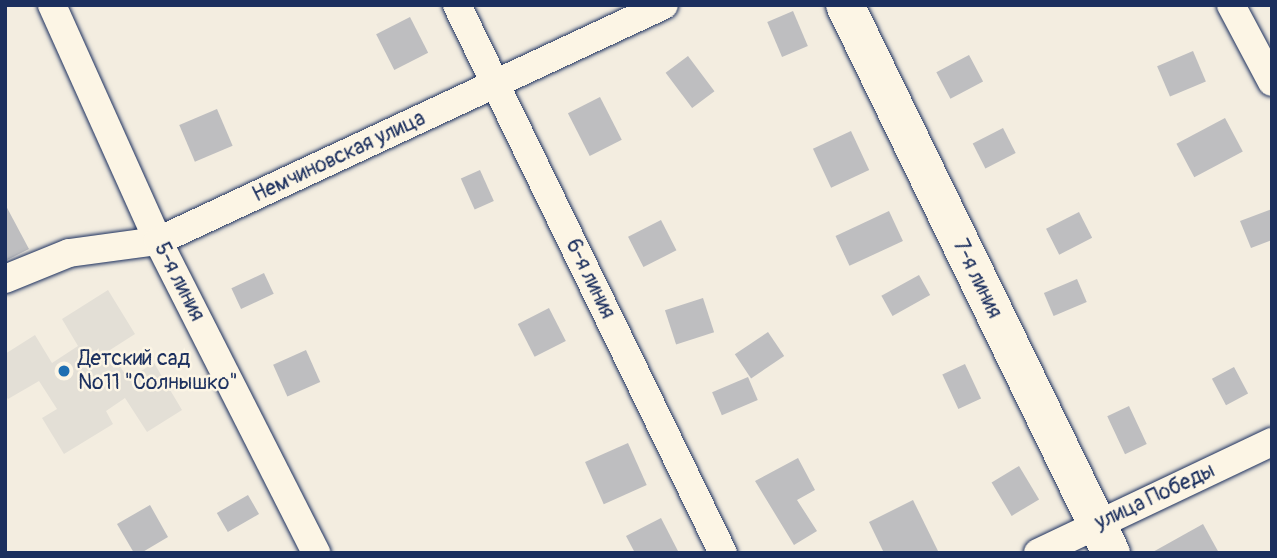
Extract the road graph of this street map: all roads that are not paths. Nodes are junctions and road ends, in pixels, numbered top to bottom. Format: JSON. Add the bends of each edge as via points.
{"nodes":[{"id":1,"x":52,"y":5,"type":"edge"},
{"id":2,"x":457,"y":5,"type":"edge"},
{"id":3,"x":664,"y":5,"type":"edge"},
{"id":4,"x":845,"y":5,"type":"edge"},
{"id":5,"x":1231,"y":5,"type":"edge"},
{"id":6,"x":1272,"y":82,"type":"edge"},
{"id":7,"x":495,"y":85,"type":"junction"},
{"id":8,"x":158,"y":241,"type":"junction"},
{"id":9,"x":5,"y":279,"type":"edge"},
{"id":10,"x":1272,"y":442,"type":"edge"},
{"id":11,"x":1104,"y":539,"type":"edge"},
{"id":12,"x":316,"y":553,"type":"edge"},
{"id":13,"x":723,"y":553,"type":"edge"},
{"id":14,"x":1038,"y":553,"type":"edge"}],
"edges":[{"from":1,"to":8,"type":"street","name":"5-я линия"},
{"from":2,"to":7,"type":"street","name":"6-я линия"},
{"from":3,"to":7,"type":"street","name":"Немчиновская улица"},
{"from":4,"to":11,"type":"main road","name":"7-я линия"},
{"from":5,"to":6,"type":"street"},
{"from":7,"to":8,"type":"street","name":"Немчиновская улица"},
{"from":7,"to":13,"type":"street","name":"6-я линия"},
{"from":8,"to":9,"type":"street","name":"Немчиновская улица","via":[[69,253]]},
{"from":8,"to":12,"type":"street","name":"5-я линия"},
{"from":10,"to":11,"type":"street","name":"улица Победы"},
{"from":11,"to":14,"type":"street","name":"улица Победы"}]}
